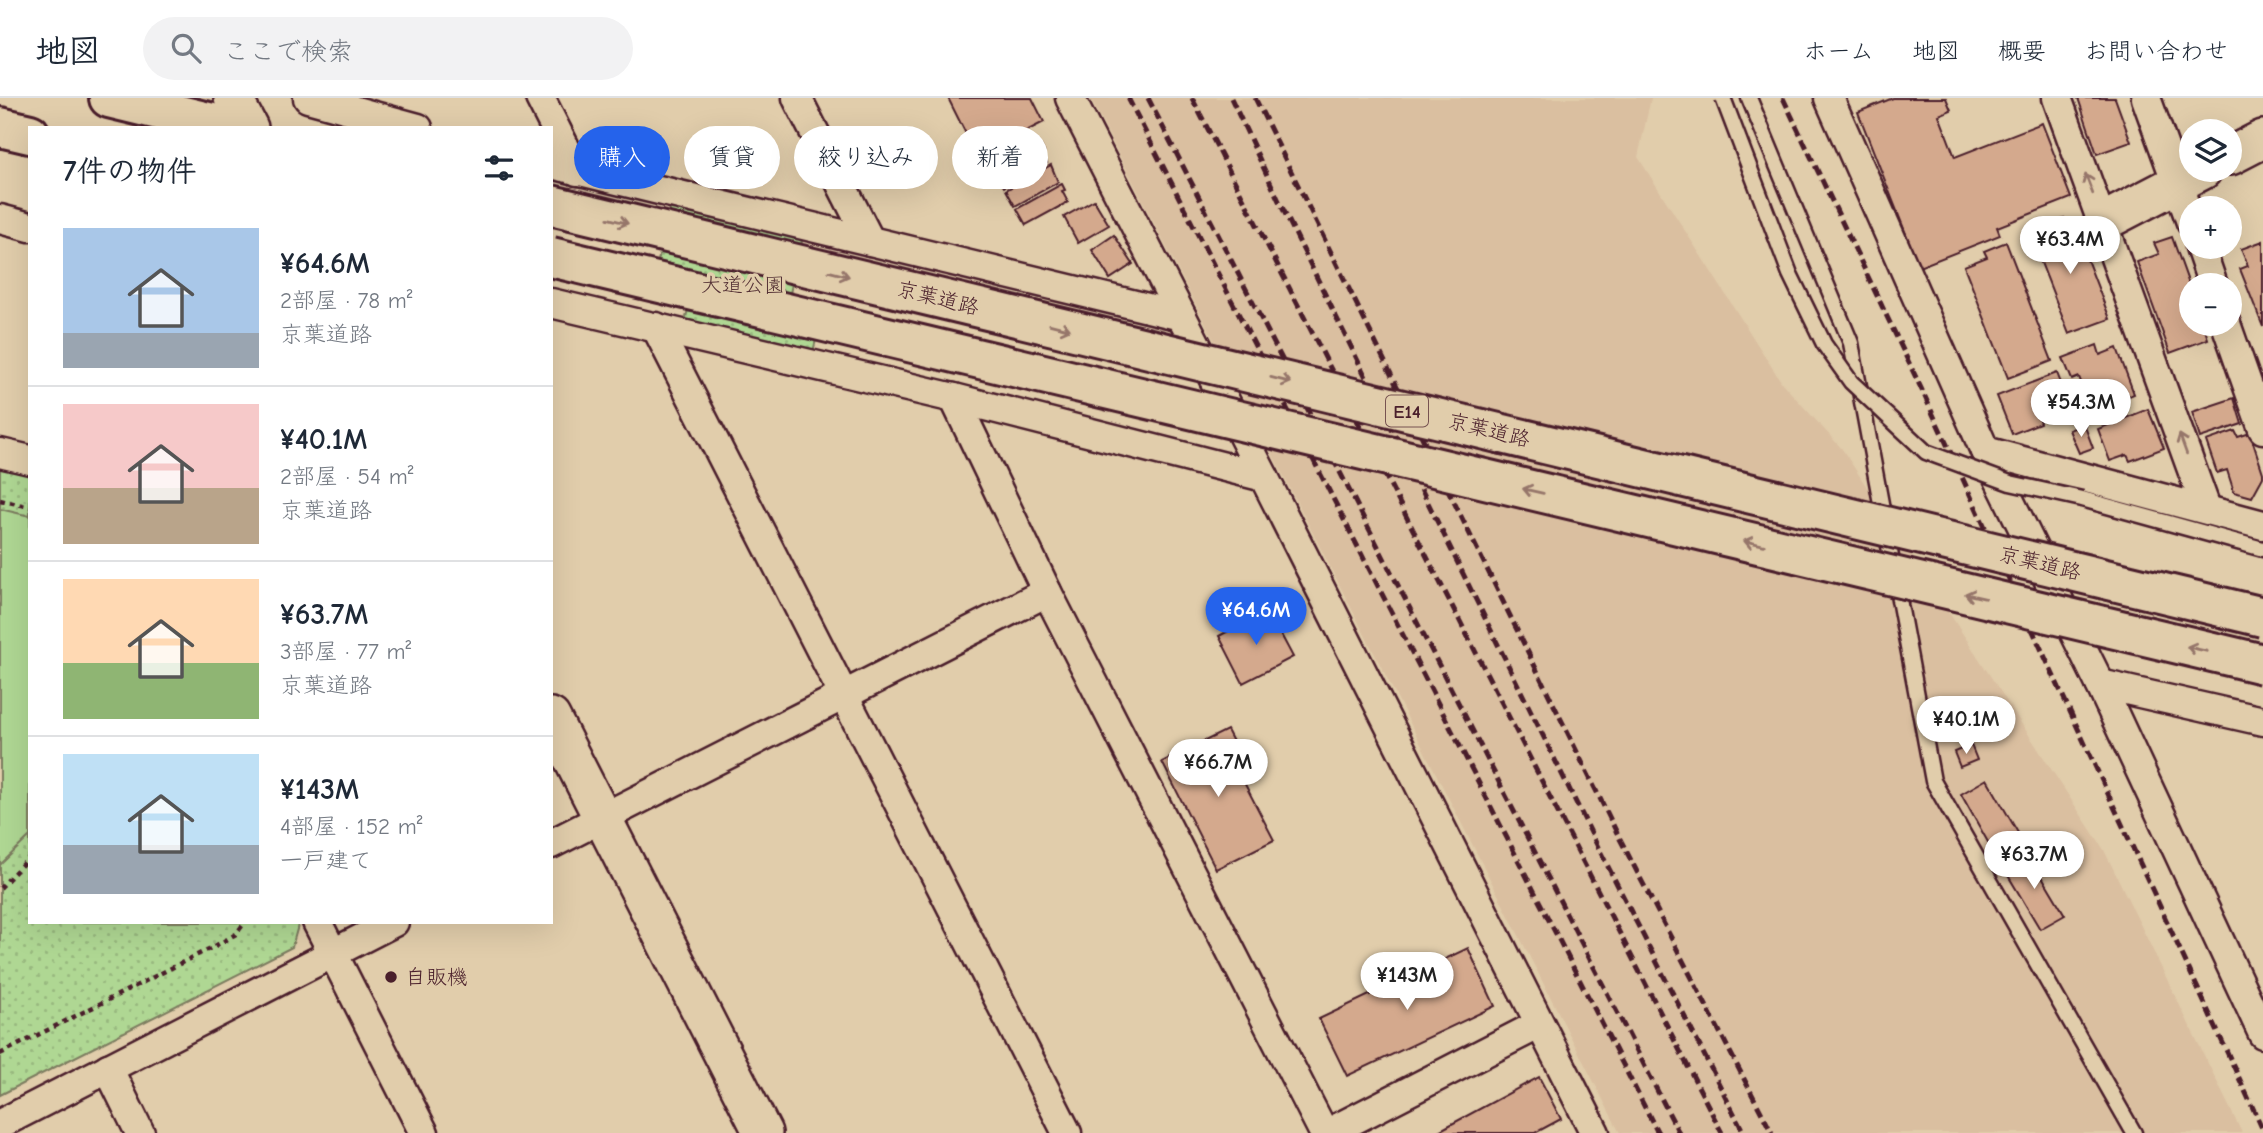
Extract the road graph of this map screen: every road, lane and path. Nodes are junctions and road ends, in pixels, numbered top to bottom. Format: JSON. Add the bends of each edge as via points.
{"nodes":[{"id":1,"x":109,"y":98,"type":"edge"},
{"id":2,"x":308,"y":98,"type":"edge"},
{"id":3,"x":540,"y":98,"type":"edge"},
{"id":4,"x":797,"y":98,"type":"edge"},
{"id":5,"x":1070,"y":98,"type":"edge"},
{"id":6,"x":1723,"y":98,"type":"edge"},
{"id":7,"x":1749,"y":98,"type":"edge"},
{"id":8,"x":1829,"y":98,"type":"edge"},
{"id":9,"x":2057,"y":98,"type":"edge"},
{"id":10,"x":2146,"y":98,"type":"edge"},
{"id":11,"x":224,"y":116,"type":"edge"},
{"id":12,"x":245,"y":126,"type":"edge"},
{"id":13,"x":411,"y":126,"type":"edge"},
{"id":14,"x":550,"y":126,"type":"edge"},
{"id":15,"x":0,"y":127,"type":"edge"},
{"id":16,"x":28,"y":134,"type":"edge"},
{"id":17,"x":553,"y":135,"type":"edge"},
{"id":18,"x":2263,"y":139,"type":"edge"},
{"id":19,"x":2242,"y":150,"type":"edge"},
{"id":20,"x":2179,"y":156,"type":"edge"},
{"id":21,"x":564,"y":167,"type":"edge"},
{"id":22,"x":2179,"y":182,"type":"edge"},
{"id":23,"x":553,"y":205,"type":"edge"},
{"id":24,"x":0,"y":219,"type":"edge"},
{"id":25,"x":2103,"y":222,"type":"junction"},
{"id":26,"x":28,"y":226,"type":"edge"},
{"id":27,"x":870,"y":241,"type":"junction"},
{"id":28,"x":553,"y":257,"type":"edge"},
{"id":29,"x":553,"y":303,"type":"edge"},
{"id":30,"x":1181,"y":316,"type":"junction"},
{"id":31,"x":656,"y":327,"type":"junction"},
{"id":32,"x":2230,"y":336,"type":"edge"},
{"id":33,"x":954,"y":398,"type":"junction"},
{"id":34,"x":2263,"y":429,"type":"edge"},
{"id":35,"x":1985,"y":451,"type":"junction"},
{"id":36,"x":0,"y":453,"type":"edge"},
{"id":37,"x":28,"y":460,"type":"edge"},
{"id":38,"x":1264,"y":477,"type":"junction"},
{"id":39,"x":0,"y":500,"type":"edge"},
{"id":40,"x":28,"y":507,"type":"edge"},
{"id":41,"x":2206,"y":509,"type":"junction"},
{"id":42,"x":2263,"y":525,"type":"edge"},
{"id":43,"x":2263,"y":549,"type":"edge"},
{"id":44,"x":1047,"y":592,"type":"junction"},
{"id":45,"x":2263,"y":617,"type":"edge"},
{"id":46,"x":2263,"y":664,"type":"edge"},
{"id":47,"x":2100,"y":684,"type":"junction"},
{"id":48,"x":844,"y":694,"type":"junction"},
{"id":49,"x":553,"y":721,"type":"edge"},
{"id":50,"x":2263,"y":721,"type":"edge"},
{"id":51,"x":603,"y":818,"type":"junction"},
{"id":52,"x":553,"y":843,"type":"edge"},
{"id":53,"x":28,"y":858,"type":"edge"},
{"id":54,"x":0,"y":888,"type":"edge"},
{"id":55,"x":244,"y":924,"type":"edge"},
{"id":56,"x":318,"y":924,"type":"edge"},
{"id":57,"x":390,"y":924,"type":"edge"},
{"id":58,"x":333,"y":953,"type":"junction"},
{"id":59,"x":1538,"y":1025,"type":"junction"},
{"id":60,"x":2263,"y":1034,"type":"edge"},
{"id":61,"x":0,"y":1054,"type":"edge"},
{"id":62,"x":108,"y":1068,"type":"junction"},
{"id":63,"x":0,"y":1124,"type":"edge"},
{"id":64,"x":140,"y":1133,"type":"edge"},
{"id":65,"x":424,"y":1133,"type":"edge"},
{"id":66,"x":763,"y":1133,"type":"edge"},
{"id":67,"x":1067,"y":1133,"type":"edge"},
{"id":68,"x":1326,"y":1133,"type":"edge"},
{"id":69,"x":1595,"y":1133,"type":"edge"},
{"id":70,"x":2134,"y":1133,"type":"edge"}],
"edges":[{"from":1,"to":11,"type":"highway"},
{"from":2,"to":13,"type":"street"},
{"from":3,"to":14,"type":"street"},
{"from":4,"to":27,"type":"street"},
{"from":5,"to":30,"type":"street"},
{"from":6,"to":43,"type":"lane","bridge":true,"via":[[1790,274],[1824,344],[1851,382],[1926,452],[2010,483]]},
{"from":7,"to":70,"type":"lane","via":[[1851,343],[1933,781]]},
{"from":8,"to":35,"type":"street"},
{"from":25,"to":9,"type":"street","one_way":true},
{"from":10,"to":20,"type":"street"},
{"from":11,"to":12,"type":"street"},
{"from":15,"to":16,"type":"highway"},
{"from":17,"to":21,"type":"street"},
{"from":18,"to":19,"type":"street"},
{"from":21,"to":27,"type":"street"},
{"from":22,"to":25,"type":"street"},
{"from":23,"to":45,"type":"highway","name":"京葉道路","number":"E14","one_way":true,"bridge":true},
{"from":24,"to":26,"type":"street"},
{"from":41,"to":25,"type":"street","one_way":true},
{"from":27,"to":30,"type":"street"},
{"from":46,"to":28,"type":"highway","number":"E14","one_way":true,"bridge":true},
{"from":29,"to":31,"type":"street"},
{"from":30,"to":38,"type":"street"},
{"from":31,"to":33,"type":"street"},
{"from":31,"to":48,"type":"street"},
{"from":32,"to":34,"type":"street"},
{"from":33,"to":38,"type":"street"},
{"from":33,"to":44,"type":"street"},
{"from":35,"to":41,"type":"street"},
{"from":35,"to":47,"type":"street"},
{"from":36,"to":37,"type":"street"},
{"from":38,"to":59,"type":"street"},
{"from":39,"to":40,"type":"path"},
{"from":41,"to":42,"type":"street"},
{"from":44,"to":48,"type":"street"},
{"from":44,"to":68,"type":"street"},
{"from":47,"to":50,"type":"street"},
{"from":47,"to":60,"type":"street"},
{"from":48,"to":51,"type":"street"},
{"from":48,"to":67,"type":"street"},
{"from":49,"to":51,"type":"street"},
{"from":51,"to":52,"type":"street"},
{"from":51,"to":66,"type":"street"},
{"from":53,"to":54,"type":"path"},
{"from":55,"to":61,"type":"path","via":[[215,946]]},
{"from":56,"to":58,"type":"street"},
{"from":57,"to":58,"type":"street"},
{"from":58,"to":62,"type":"street"},
{"from":58,"to":65,"type":"street"},
{"from":59,"to":68,"type":"street"},
{"from":59,"to":69,"type":"street"},
{"from":62,"to":63,"type":"street"},
{"from":62,"to":64,"type":"street"}]}
